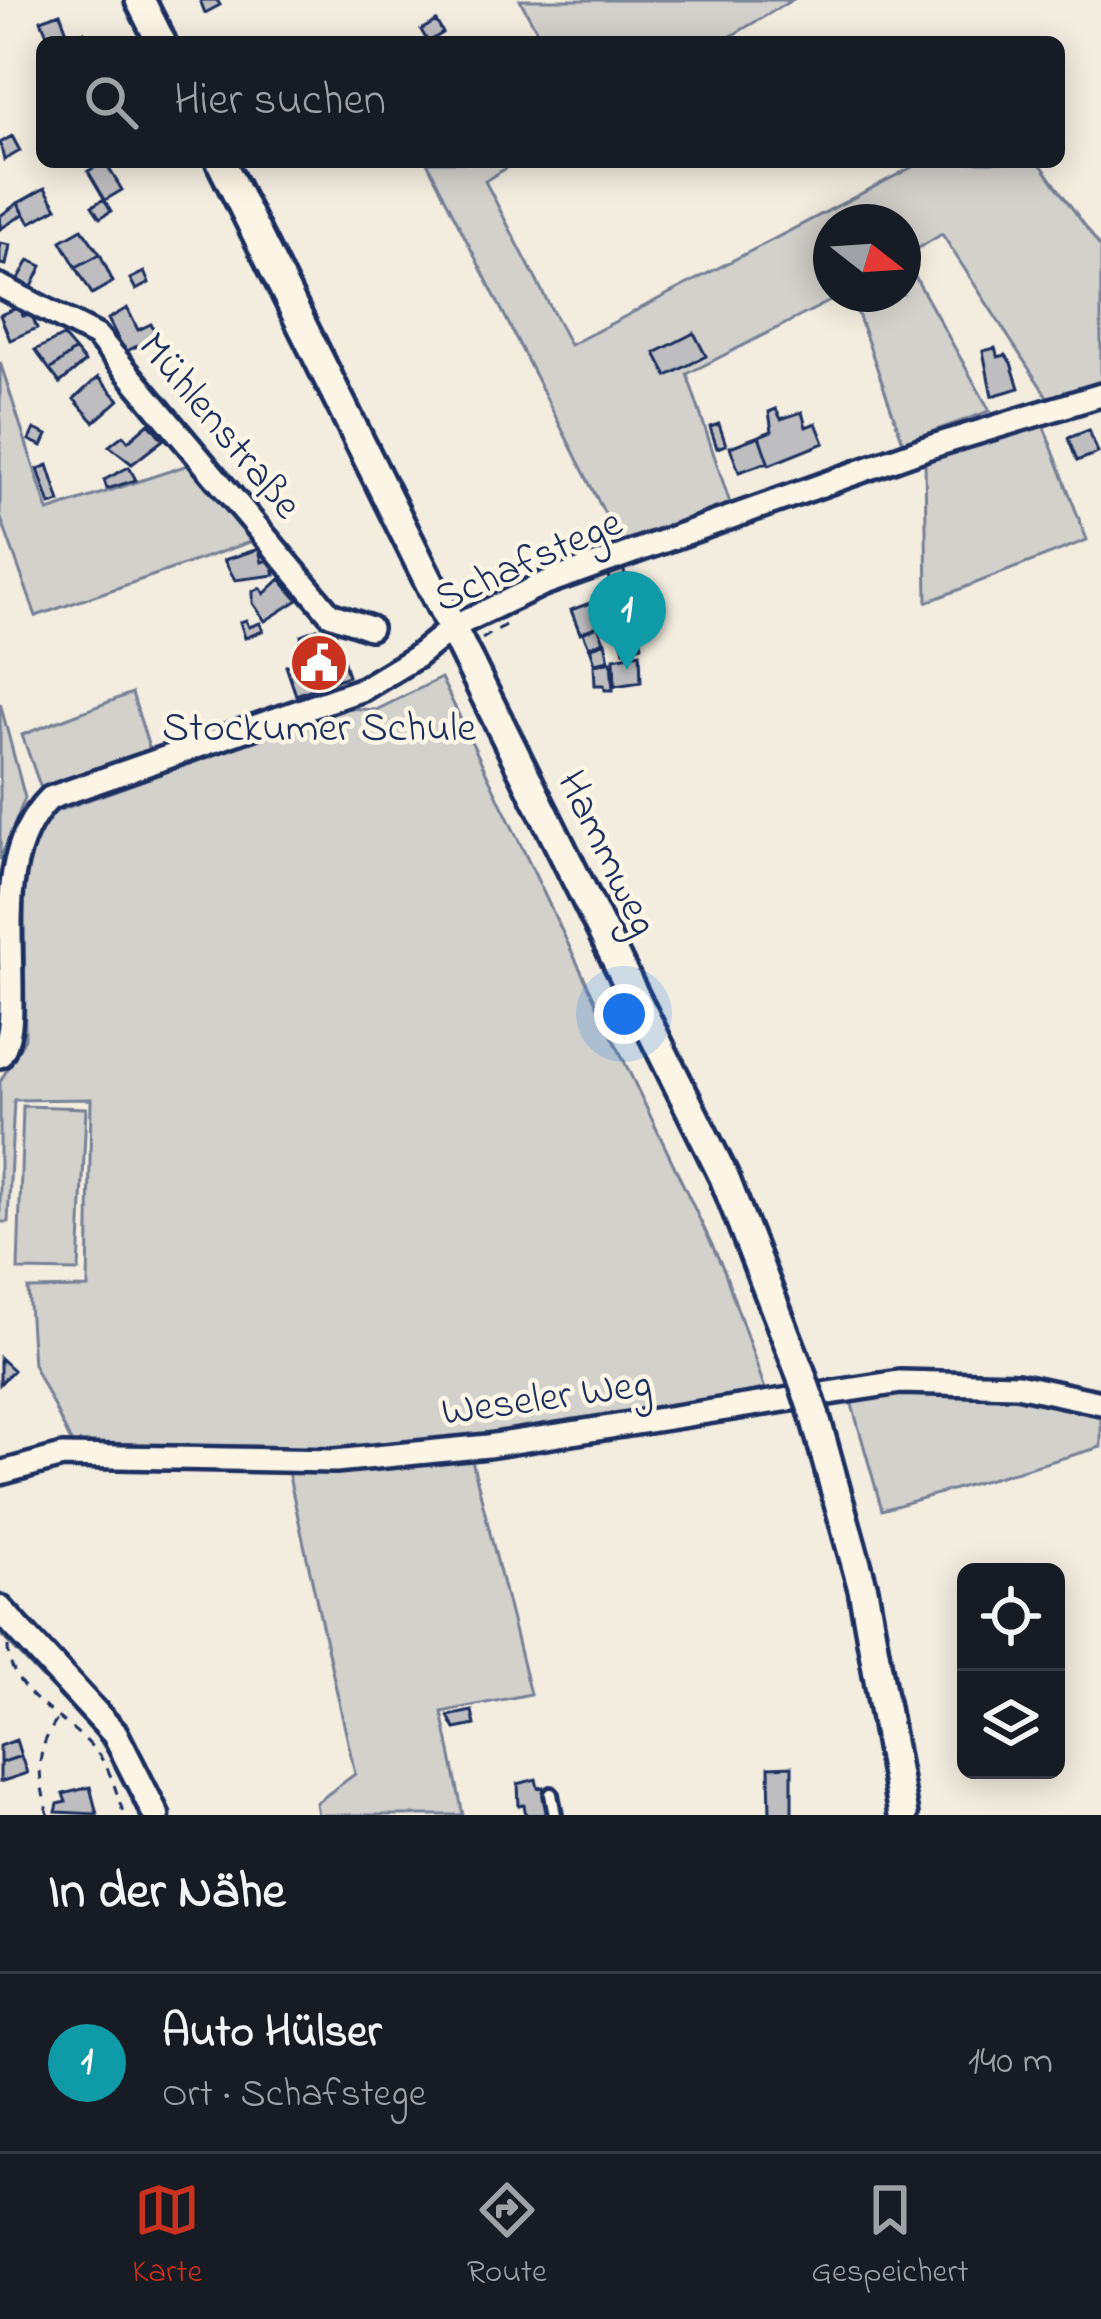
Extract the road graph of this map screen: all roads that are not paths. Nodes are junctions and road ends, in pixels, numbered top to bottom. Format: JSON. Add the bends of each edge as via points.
{"nodes":[{"id":1,"x":140,"y":0,"type":"edge"},
{"id":2,"x":158,"y":36,"type":"edge"},
{"id":3,"x":224,"y":168,"type":"edge"},
{"id":4,"x":0,"y":286,"type":"edge"},
{"id":5,"x":1101,"y":395,"type":"edge"},
{"id":6,"x":370,"y":628,"type":"dead end"},
{"id":7,"x":460,"y":644,"type":"junction"},
{"id":8,"x":0,"y":1056,"type":"edge"},
{"id":9,"x":1101,"y":1403,"type":"edge"},
{"id":10,"x":0,"y":1473,"type":"edge"},
{"id":11,"x":4,"y":1618,"type":"edge"},
{"id":12,"x":551,"y":1794,"type":"dead end"},
{"id":13,"x":156,"y":1815,"type":"edge"},
{"id":14,"x":555,"y":1815,"type":"edge"},
{"id":15,"x":903,"y":1815,"type":"edge"}],
"edges":[{"from":1,"to":2,"type":"main road"},
{"from":3,"to":7,"type":"main road","name":"Hammweg"},
{"from":4,"to":6,"type":"street","name":"Mühlenstraße","via":[[97,335],[330,614]]},
{"from":5,"to":7,"type":"street","name":"Schafstege","via":[[565,576]]},
{"from":7,"to":8,"type":"street","name":"Schafstege","via":[[416,657],[363,689],[50,798],[28,818],[12,855],[11,1017]]},
{"from":7,"to":15,"type":"main road","name":"Hammweg","bridge":true,"via":[[724,1177],[800,1372],[863,1588]]},
{"from":9,"to":10,"type":"street","name":"Weseler Weg","via":[[1017,1384],[900,1382],[334,1462],[62,1456]]},
{"from":11,"to":13,"type":"street","via":[[116,1734]]},
{"from":12,"to":14,"type":"lane"}]}
